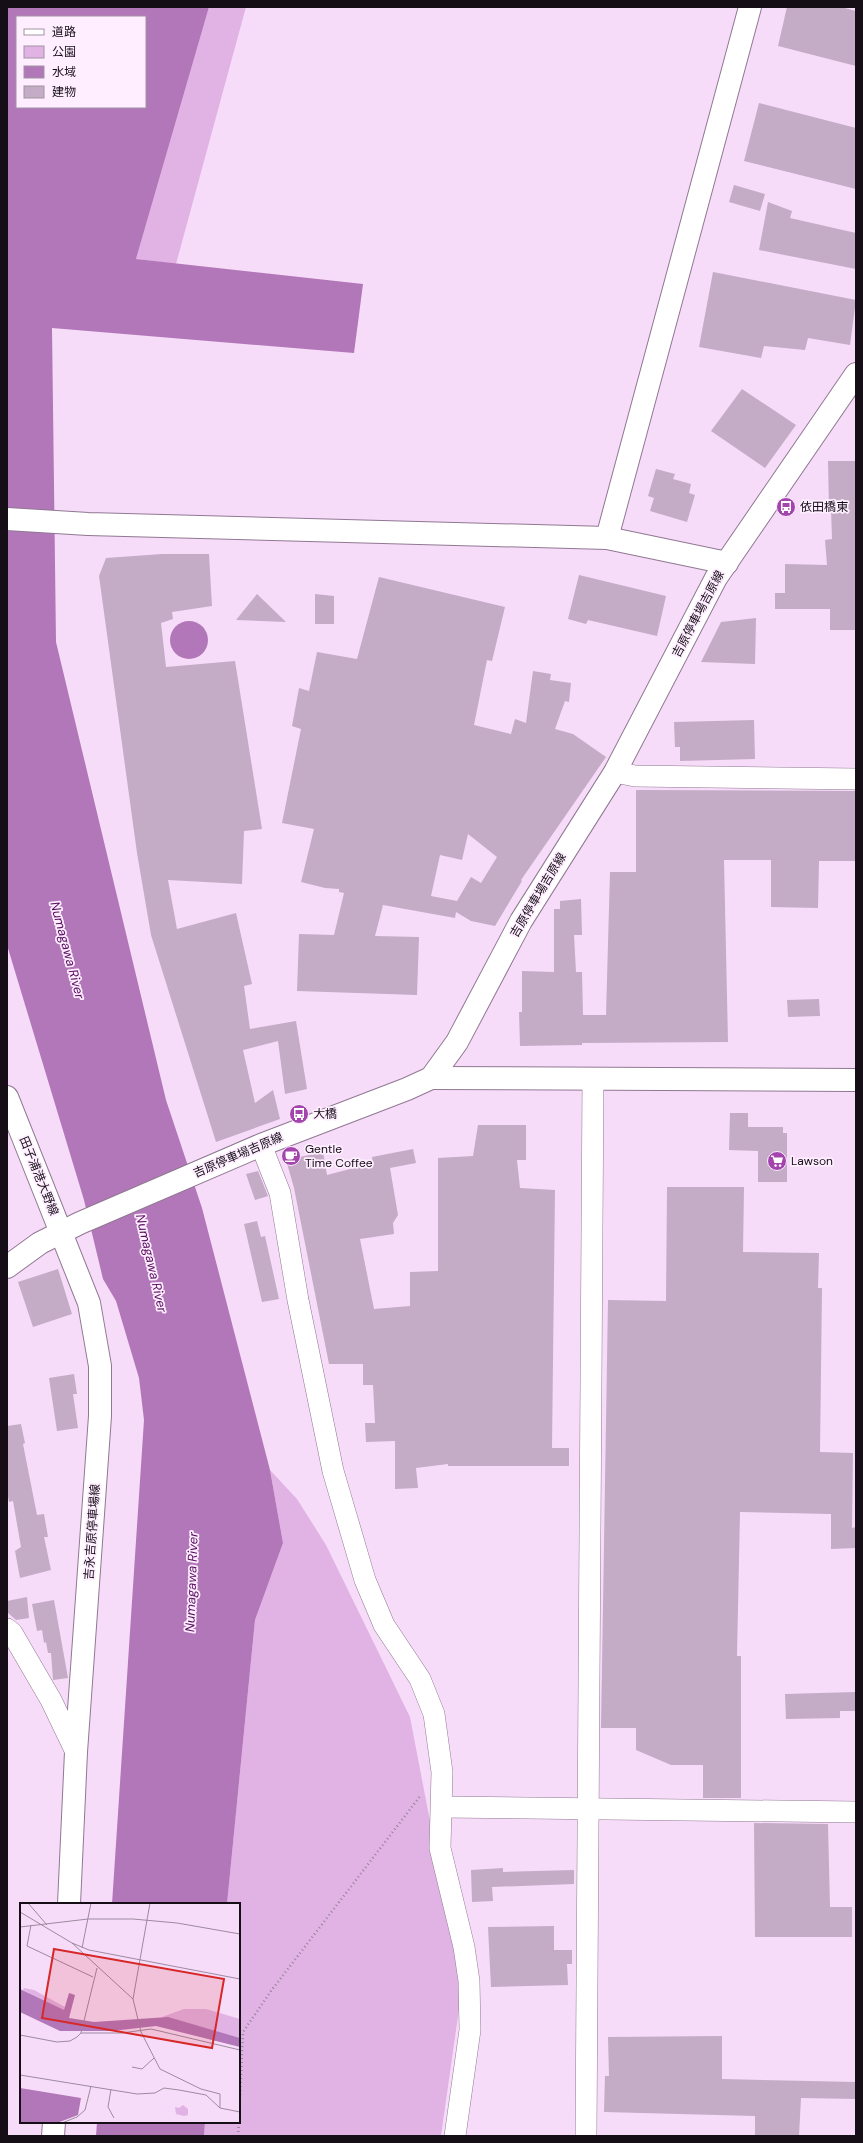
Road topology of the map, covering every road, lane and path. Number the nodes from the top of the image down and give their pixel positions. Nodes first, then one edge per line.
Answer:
1 (750, 7) edge
2 (856, 374) edge
3 (7, 519) edge
4 (607, 538) junction
5 (726, 563) junction
6 (615, 772) junction
7 (856, 779) edge
8 (431, 1078) junction
9 (593, 1079) junction
10 (856, 1080) edge
11 (7, 1097) edge
12 (261, 1145) junction
13 (71, 1228) junction
14 (7, 1267) edge
15 (7, 1629) edge
16 (76, 1752) junction
17 (442, 1772) junction
18 (442, 1807) junction
19 (588, 1808) junction
20 (856, 1812) edge
21 (69, 1903) edge
22 (240, 2091) edge
23 (54, 2123) edge
24 (239, 2123) edge
25 (53, 2136) edge
26 (238, 2136) edge
27 (455, 2136) edge
28 (586, 2136) edge

1 - 4 main road
2 - 5 main road, 吉原停車場吉原線
3 - 4 main road
4 - 5 main road
5 - 6 main road, 吉原停車場吉原線
6 - 7 street
6 - 8 main road, 吉原停車場吉原線
8 - 9 main road
8 - 12 main road, 吉原停車場吉原線
9 - 10 main road
9 - 19 street
11 - 13 main road, 田子浦港大野線
12 - 13 main road, 吉原停車場吉原線
12 - 17 street
13 - 14 main road
13 - 16 main road, 吉永吉原停車場線
15 - 16 street
16 - 21 main road, 吉永吉原停車場線
17 - 18 street
17 - 22 path
18 - 19 street
18 - 27 street
19 - 20 street
19 - 28 street
23 - 25 main road
24 - 26 path

